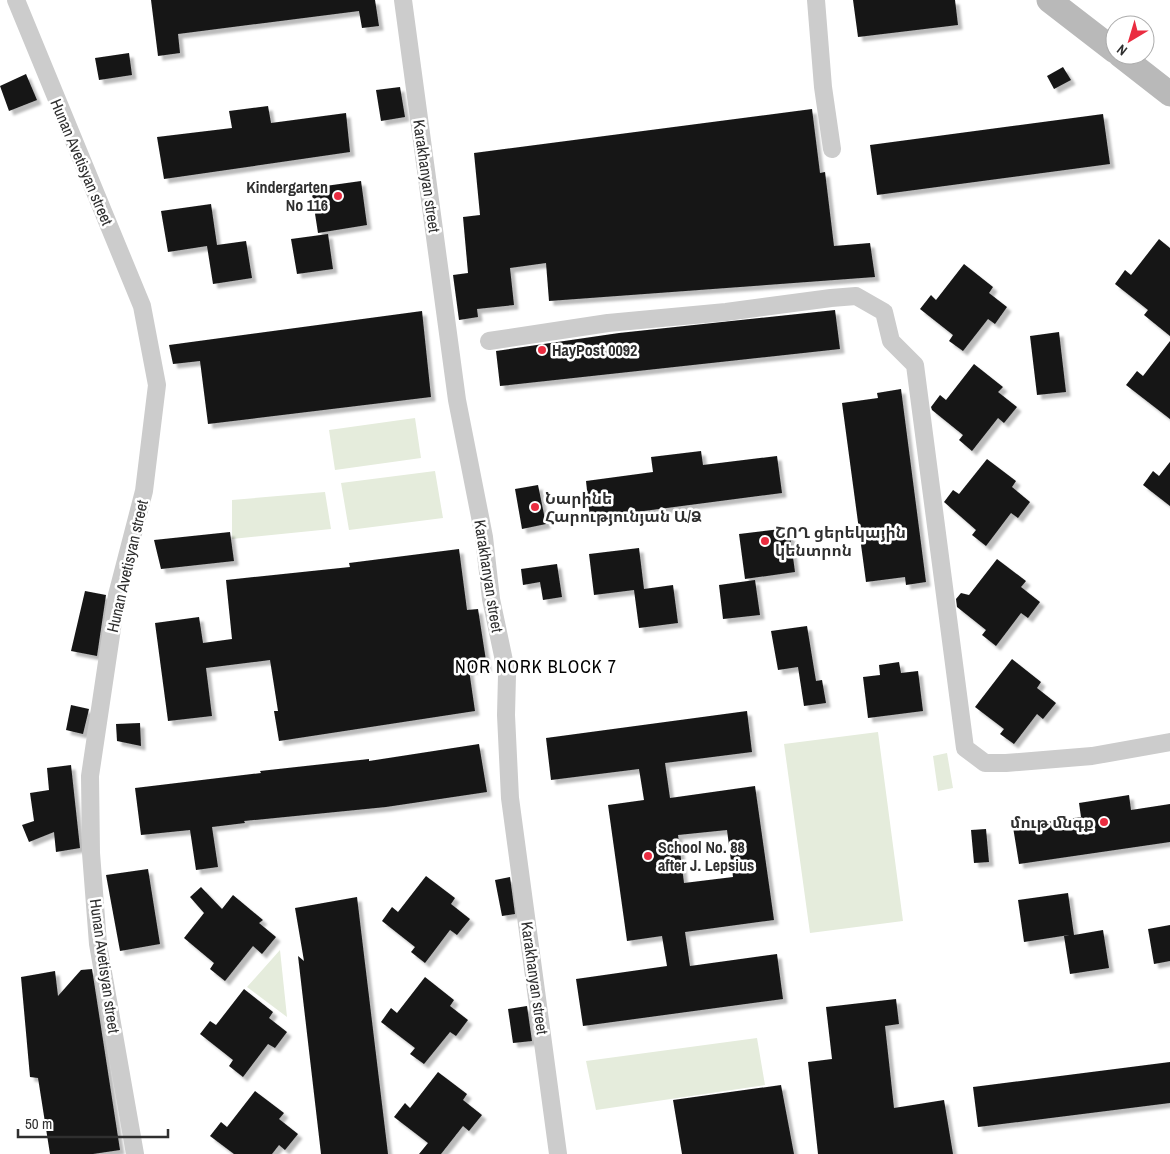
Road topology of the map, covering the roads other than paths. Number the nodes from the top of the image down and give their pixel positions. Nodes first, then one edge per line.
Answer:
1 (16, 0) edge
2 (403, 0) edge
3 (816, 0) edge
4 (1049, 0) edge
5 (1105, 43) edge
6 (1133, 65) edge
7 (1170, 94) edge
8 (832, 149) dead end
9 (490, 341) dead end
10 (1170, 742) edge
11 (135, 1154) edge
12 (558, 1154) edge

1 - 11 street, Hunan Avetisyan street
2 - 12 street, Karakhanyan street
3 - 8 street
4 - 5 main road
6 - 7 main road
9 - 10 street

